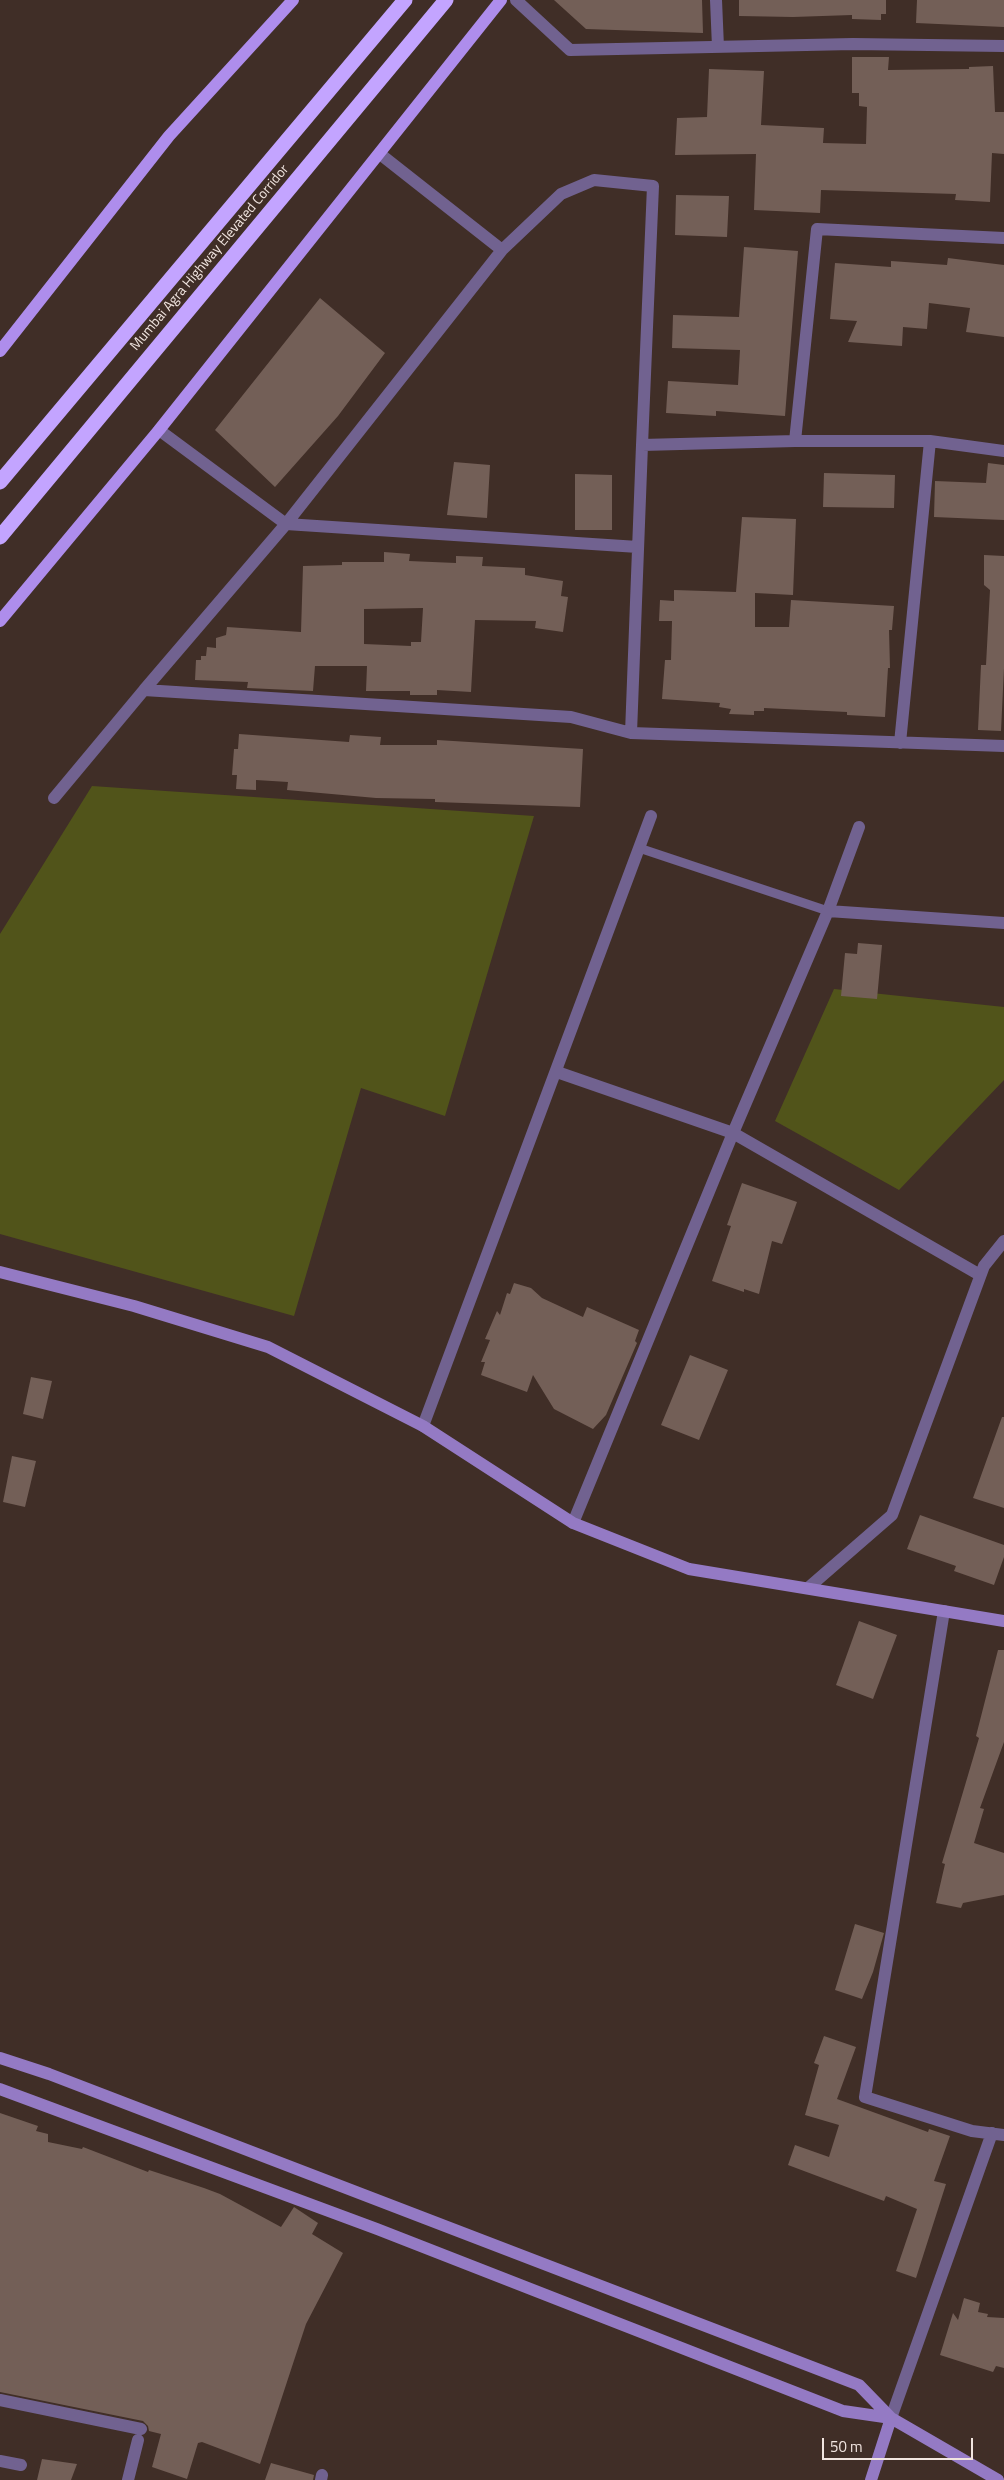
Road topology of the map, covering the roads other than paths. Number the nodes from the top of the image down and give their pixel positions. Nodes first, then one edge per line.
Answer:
1 (293, 0) edge
2 (406, 0) edge
3 (446, 0) edge
4 (501, 0) edge
5 (516, 0) edge
6 (716, 0) edge
7 (1004, 46) edge
8 (718, 47) junction
9 (380, 154) junction
10 (1004, 238) edge
11 (502, 250) junction
12 (0, 351) edge
13 (158, 430) junction
14 (796, 441) junction
15 (930, 441) junction
16 (642, 446) junction
17 (1004, 451) edge
18 (0, 482) edge
19 (286, 524) junction
20 (0, 537) edge
21 (638, 546) junction
22 (0, 621) edge
23 (144, 690) junction
24 (632, 733) junction
25 (900, 743) junction
26 (1004, 746) edge
27 (54, 798) dead end
28 (651, 816) dead end
29 (859, 827) dead end
30 (639, 848) junction
31 (828, 911) junction
32 (1004, 923) edge
33 (557, 1072) junction
34 (733, 1133) junction
35 (1004, 1241) edge
36 (0, 1272) edge
37 (980, 1275) junction
38 (423, 1426) junction
39 (573, 1523) junction
40 (808, 1588) junction
41 (944, 1611) junction
42 (1004, 1621) edge
43 (0, 2058) edge
44 (0, 2089) edge
45 (998, 2134) edge
46 (0, 2400) edge
47 (891, 2418) junction
48 (0, 2461) edge
49 (21, 2465) dead end
50 (128, 2480) edge
51 (871, 2480) edge
52 (998, 2480) edge

1 - 12 main road
2 - 18 highway, Mumbai Agra Highway Elevated Corridor
3 - 20 highway, Mumbai Agra Highway Elevated Corridor
4 - 9 main road
5 - 8 street
6 - 8 street
7 - 8 street
9 - 11 street
9 - 13 main road
10 - 14 street
11 - 16 street
11 - 19 street
13 - 19 street
13 - 22 main road
14 - 15 street
14 - 16 street
15 - 17 street
15 - 25 street
16 - 21 street
19 - 21 street
19 - 23 street
21 - 24 street
23 - 24 street
23 - 27 street
24 - 25 street
25 - 26 street
28 - 30 street
29 - 31 street
30 - 31 lane
30 - 33 street
31 - 32 street
31 - 34 street
33 - 34 street
33 - 38 street
34 - 37 street
34 - 39 street
35 - 37 street
36 - 38 main road
37 - 40 street
38 - 39 main road
39 - 40 main road
40 - 41 main road
41 - 42 main road
41 - 45 street
43 - 47 main road
44 - 47 main road
45 - 47 street
46 - 50 street
47 - 51 main road
47 - 52 main road
48 - 49 street

